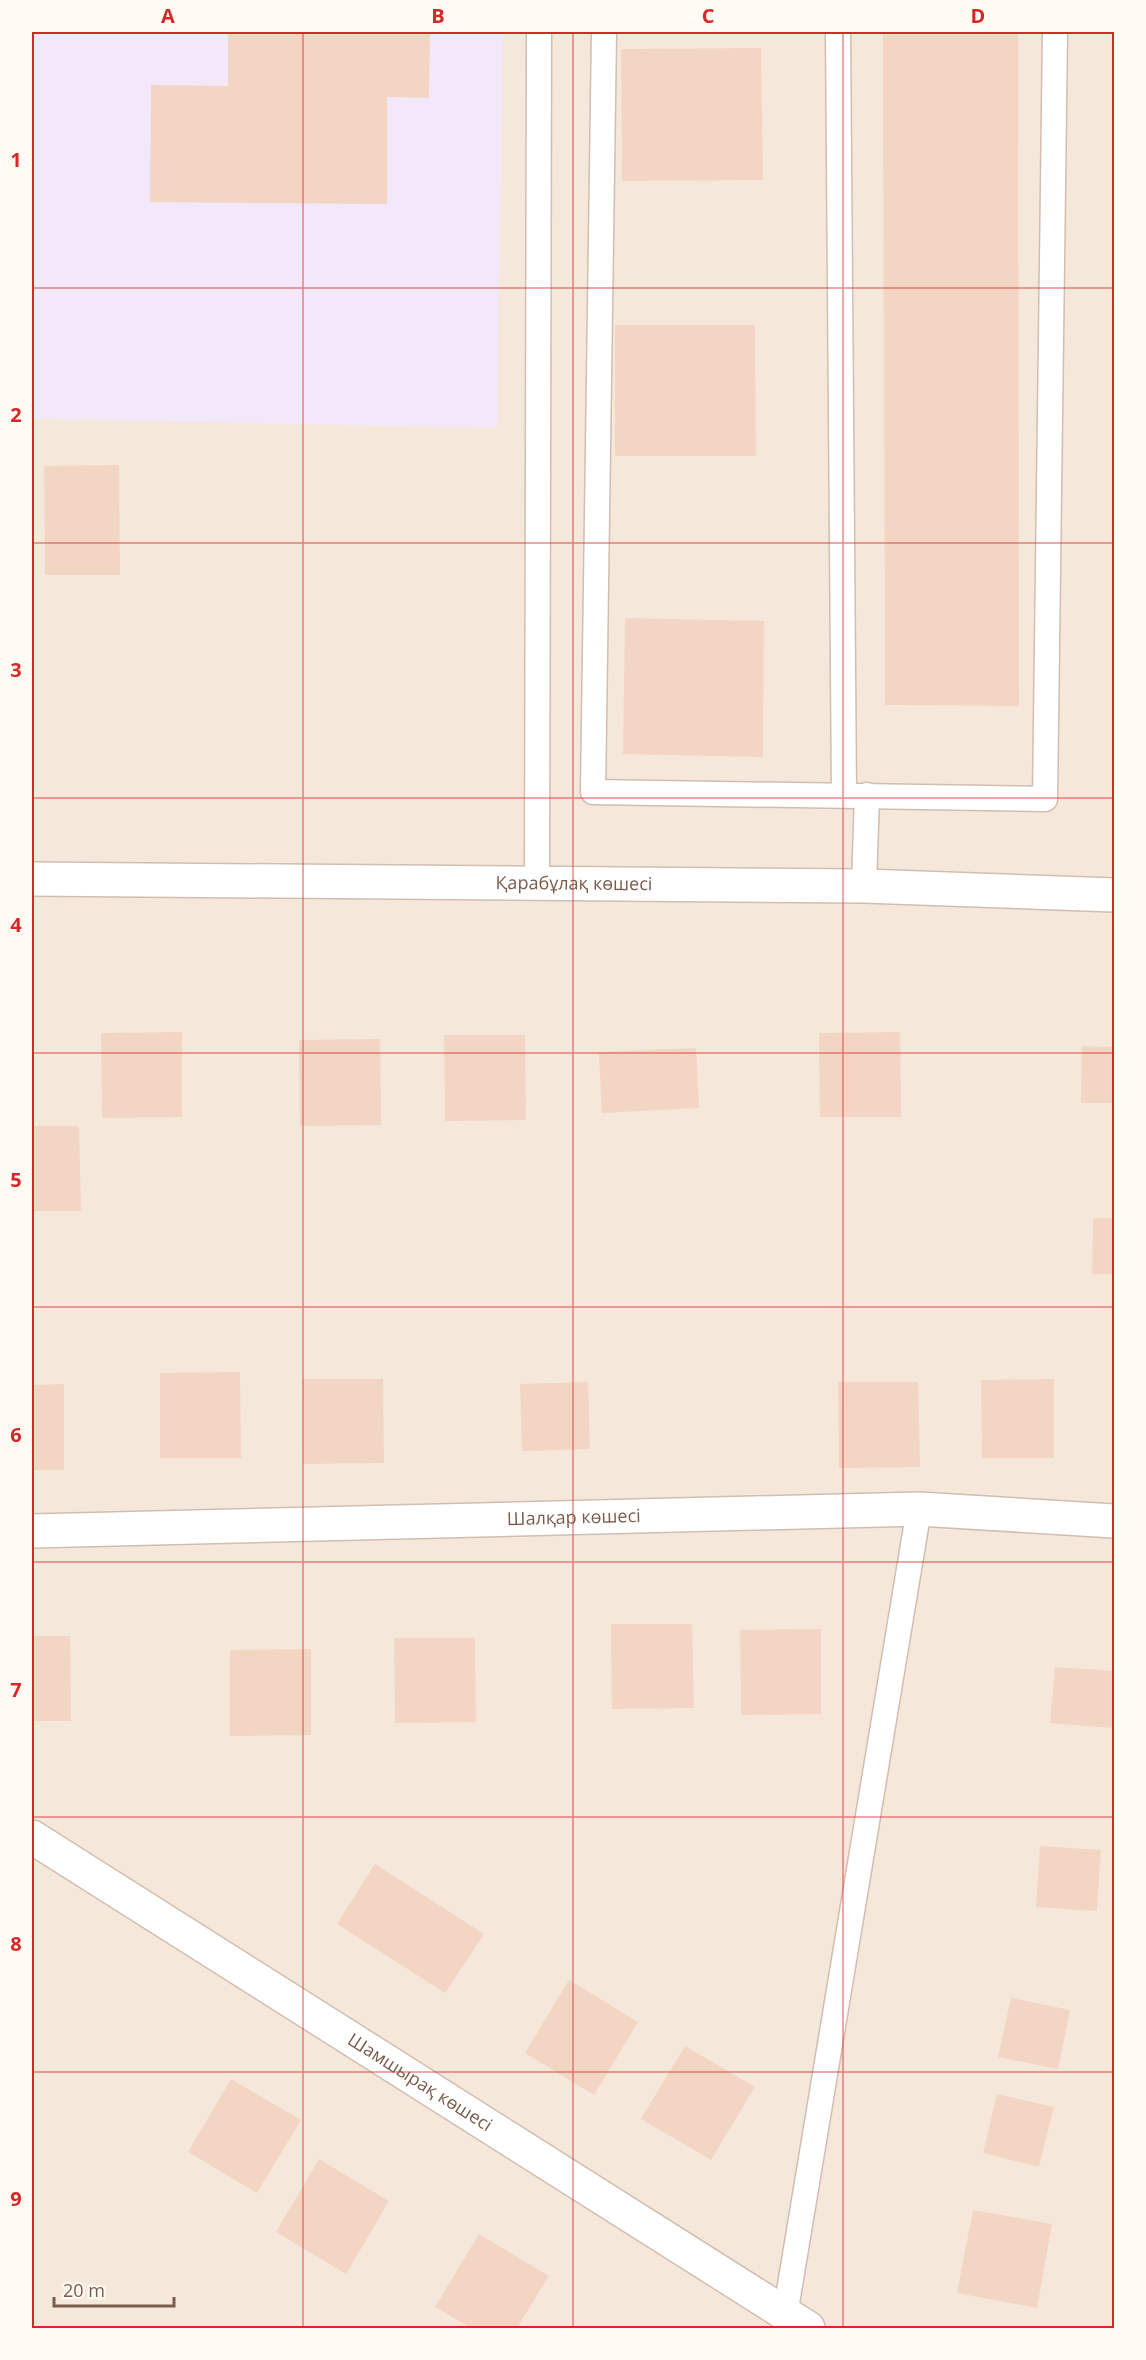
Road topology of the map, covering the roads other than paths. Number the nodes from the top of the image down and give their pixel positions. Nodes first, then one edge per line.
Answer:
1 (540, 32) edge
2 (604, 32) edge
3 (838, 32) edge
4 (1055, 32) edge
5 (856, 795) junction
6 (32, 879) edge
7 (537, 882) junction
8 (864, 885) junction
9 (1114, 896) edge
10 (918, 1509) junction
11 (1114, 1521) edge
12 (32, 1531) edge
13 (32, 1837) edge
14 (797, 2322) edge

1 - 7 lane
2 - 5 lane
3 - 5 lane
4 - 5 lane
5 - 8 lane
6 - 7 street, Қарабұлақ көшесі
7 - 8 street, Қарабұлақ көшесі
8 - 9 street, Қарабұлақ көшесі
10 - 11 street, Шалқар көшесі
10 - 12 street, Шалқар көшесі
10 - 14 lane
13 - 14 street, Шамшырақ көшесі

